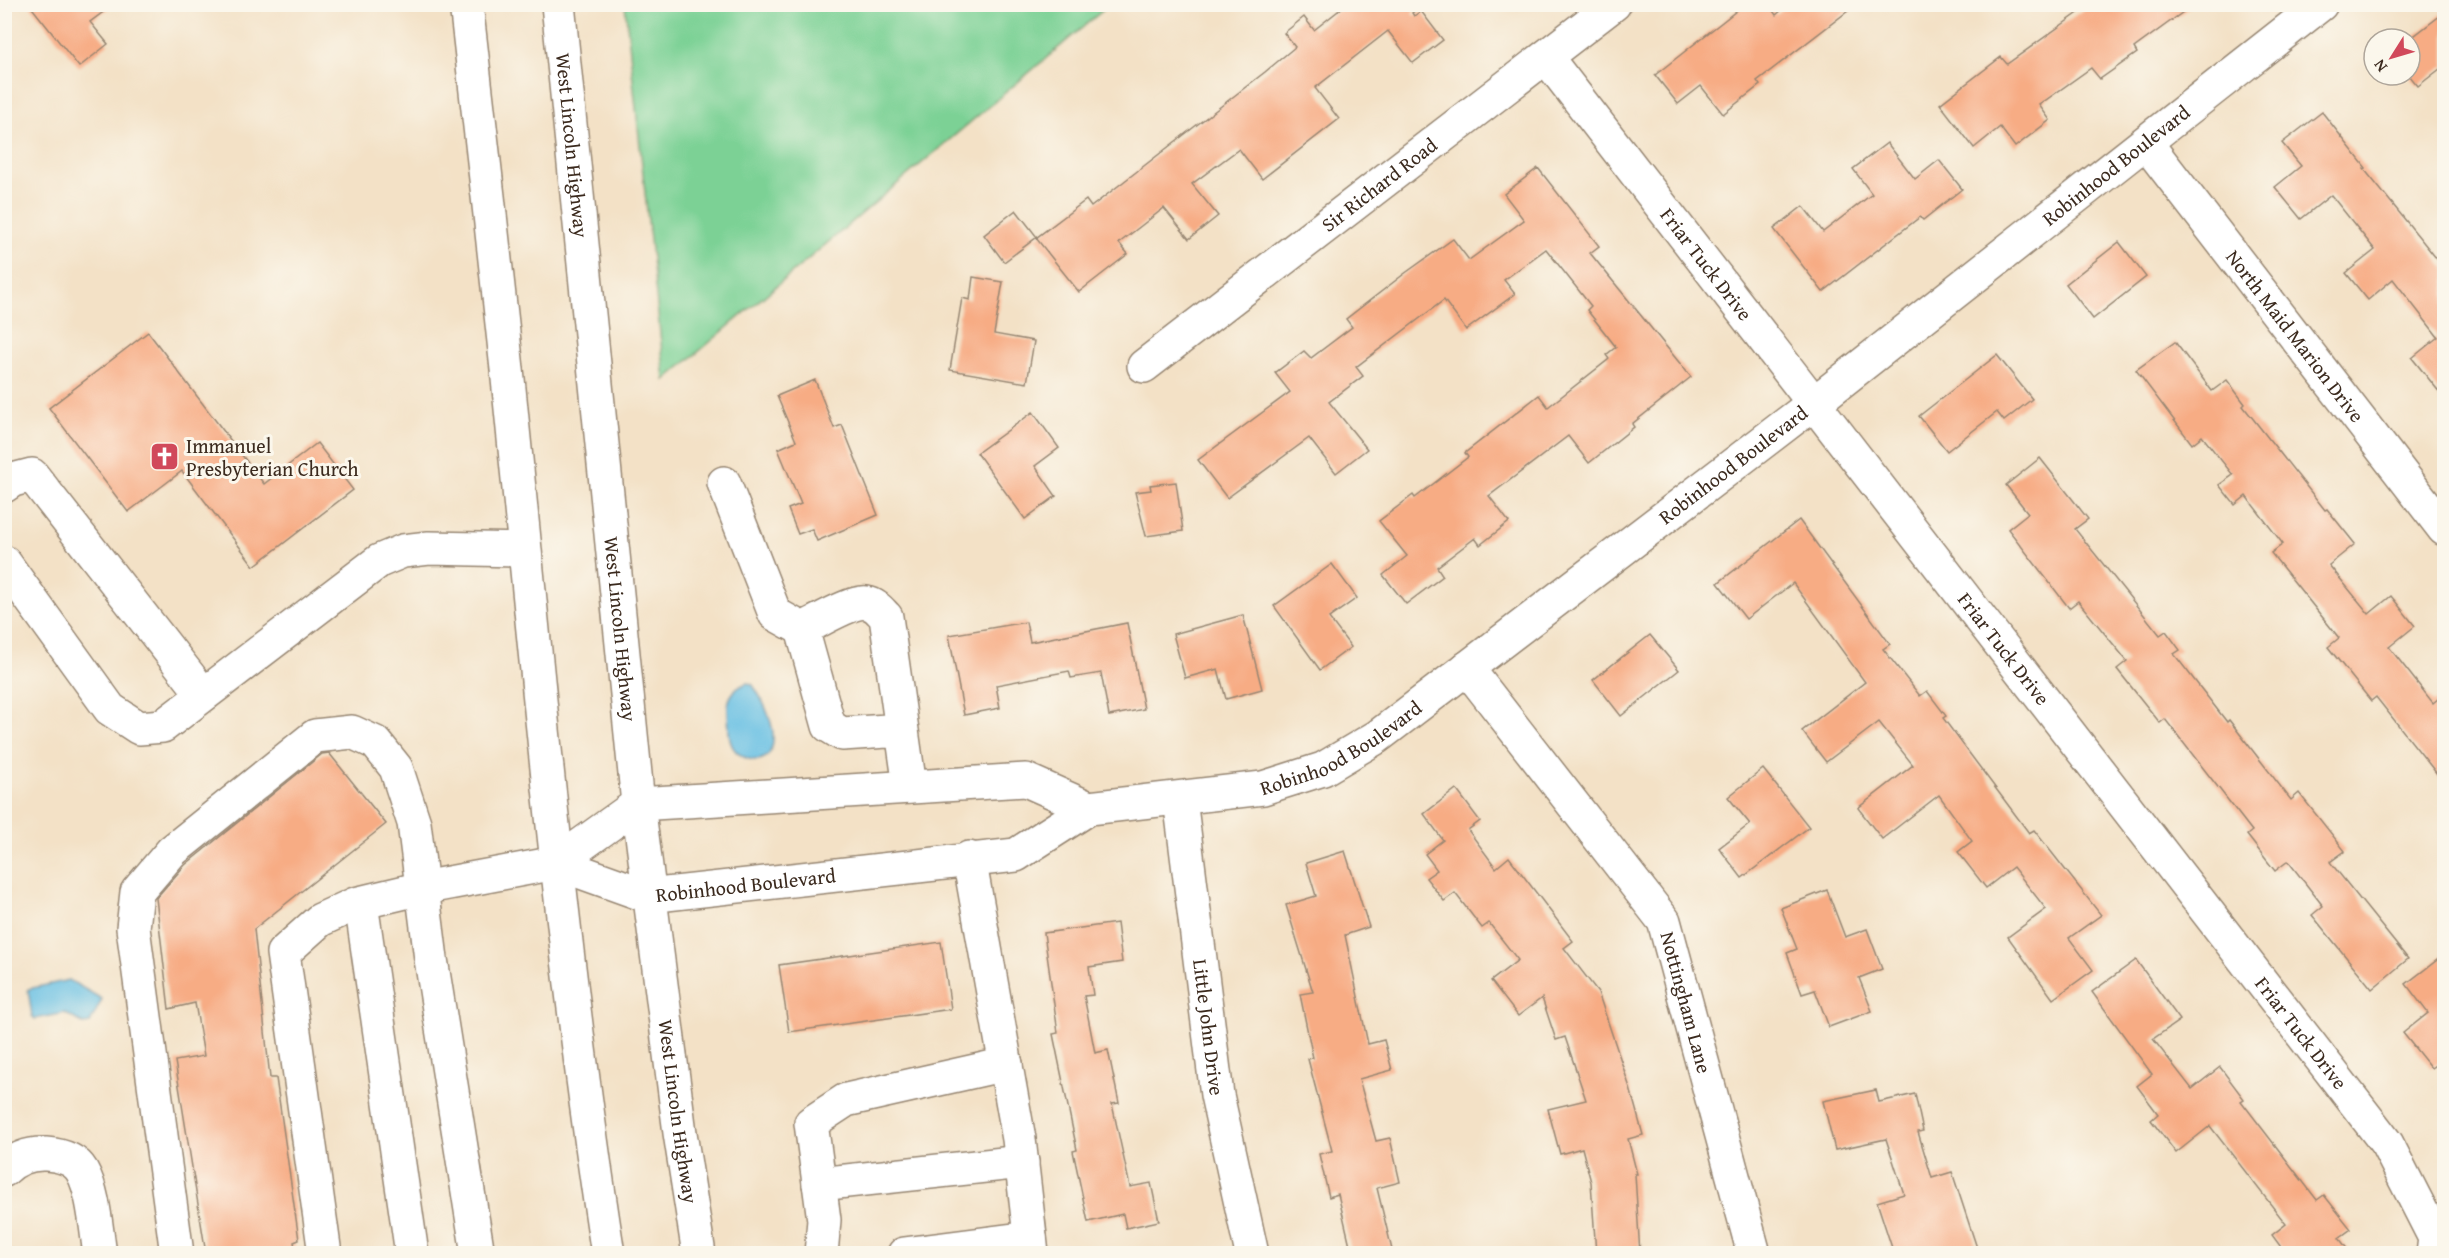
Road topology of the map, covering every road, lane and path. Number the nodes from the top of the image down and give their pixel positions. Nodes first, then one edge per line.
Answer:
1 (466, 4) edge
2 (558, 4) edge
3 (1614, 4) edge
4 (2321, 4) edge
5 (1546, 57) junction
6 (2146, 143) junction
7 (1144, 366) dead end
8 (1814, 403) junction
9 (724, 483) dead end
10 (4, 486) edge
11 (2445, 529) edge
12 (523, 550) junction
13 (4, 562) edge
14 (802, 629) junction
15 (1467, 668) junction
16 (203, 694) junction
17 (902, 730) junction
18 (910, 787) junction
19 (1180, 799) junction
20 (638, 804) junction
21 (1089, 808) junction
22 (969, 858) junction
23 (556, 863) junction
24 (422, 888) junction
25 (648, 896) junction
26 (361, 903) junction
27 (1005, 1064) junction
28 (1022, 1162) junction
29 (4, 1170) edge
30 (819, 1184) junction
31 (1031, 1246) edge
32 (100, 1254) edge
33 (177, 1254) edge
34 (325, 1254) edge
35 (412, 1254) edge
36 (478, 1254) edge
37 (608, 1254) edge
38 (699, 1254) edge
39 (821, 1254) edge
40 (904, 1254) edge
41 (1252, 1254) edge
42 (1754, 1254) edge
43 (2433, 1254) edge

1 - 12 street
2 - 20 street, West Lincoln Highway
3 - 5 street, Sir Richard Road
4 - 6 street, Robinhood Boulevard
5 - 7 street, Sir Richard Road
5 - 8 street, Friar Tuck Drive
6 - 8 street, Robinhood Boulevard
6 - 11 street, North Maid Marion Drive
8 - 15 street, Robinhood Boulevard
8 - 43 street, Friar Tuck Drive
9 - 14 street
10 - 16 street
12 - 16 street
12 - 23 street
13 - 16 street
14 - 17 street
14 - 17 street
15 - 19 street, Robinhood Boulevard
15 - 42 street, Nottingham Lane
17 - 18 street
18 - 20 street, Robinhood Boulevard
18 - 21 street, Robinhood Boulevard
19 - 21 street, Robinhood Boulevard
19 - 41 street, Little John Drive
20 - 23 street
20 - 25 street, West Lincoln Highway
21 - 22 street, Robinhood Boulevard
22 - 25 street, Robinhood Boulevard
22 - 27 street
23 - 24 street
23 - 25 street, Robinhood Boulevard
23 - 37 street
24 - 26 street
24 - 33 street
24 - 36 street
25 - 38 street, West Lincoln Highway
26 - 34 street
26 - 35 street
27 - 28 street
27 - 30 street
28 - 30 street
28 - 31 street
29 - 32 street
30 - 39 street
31 - 40 street

